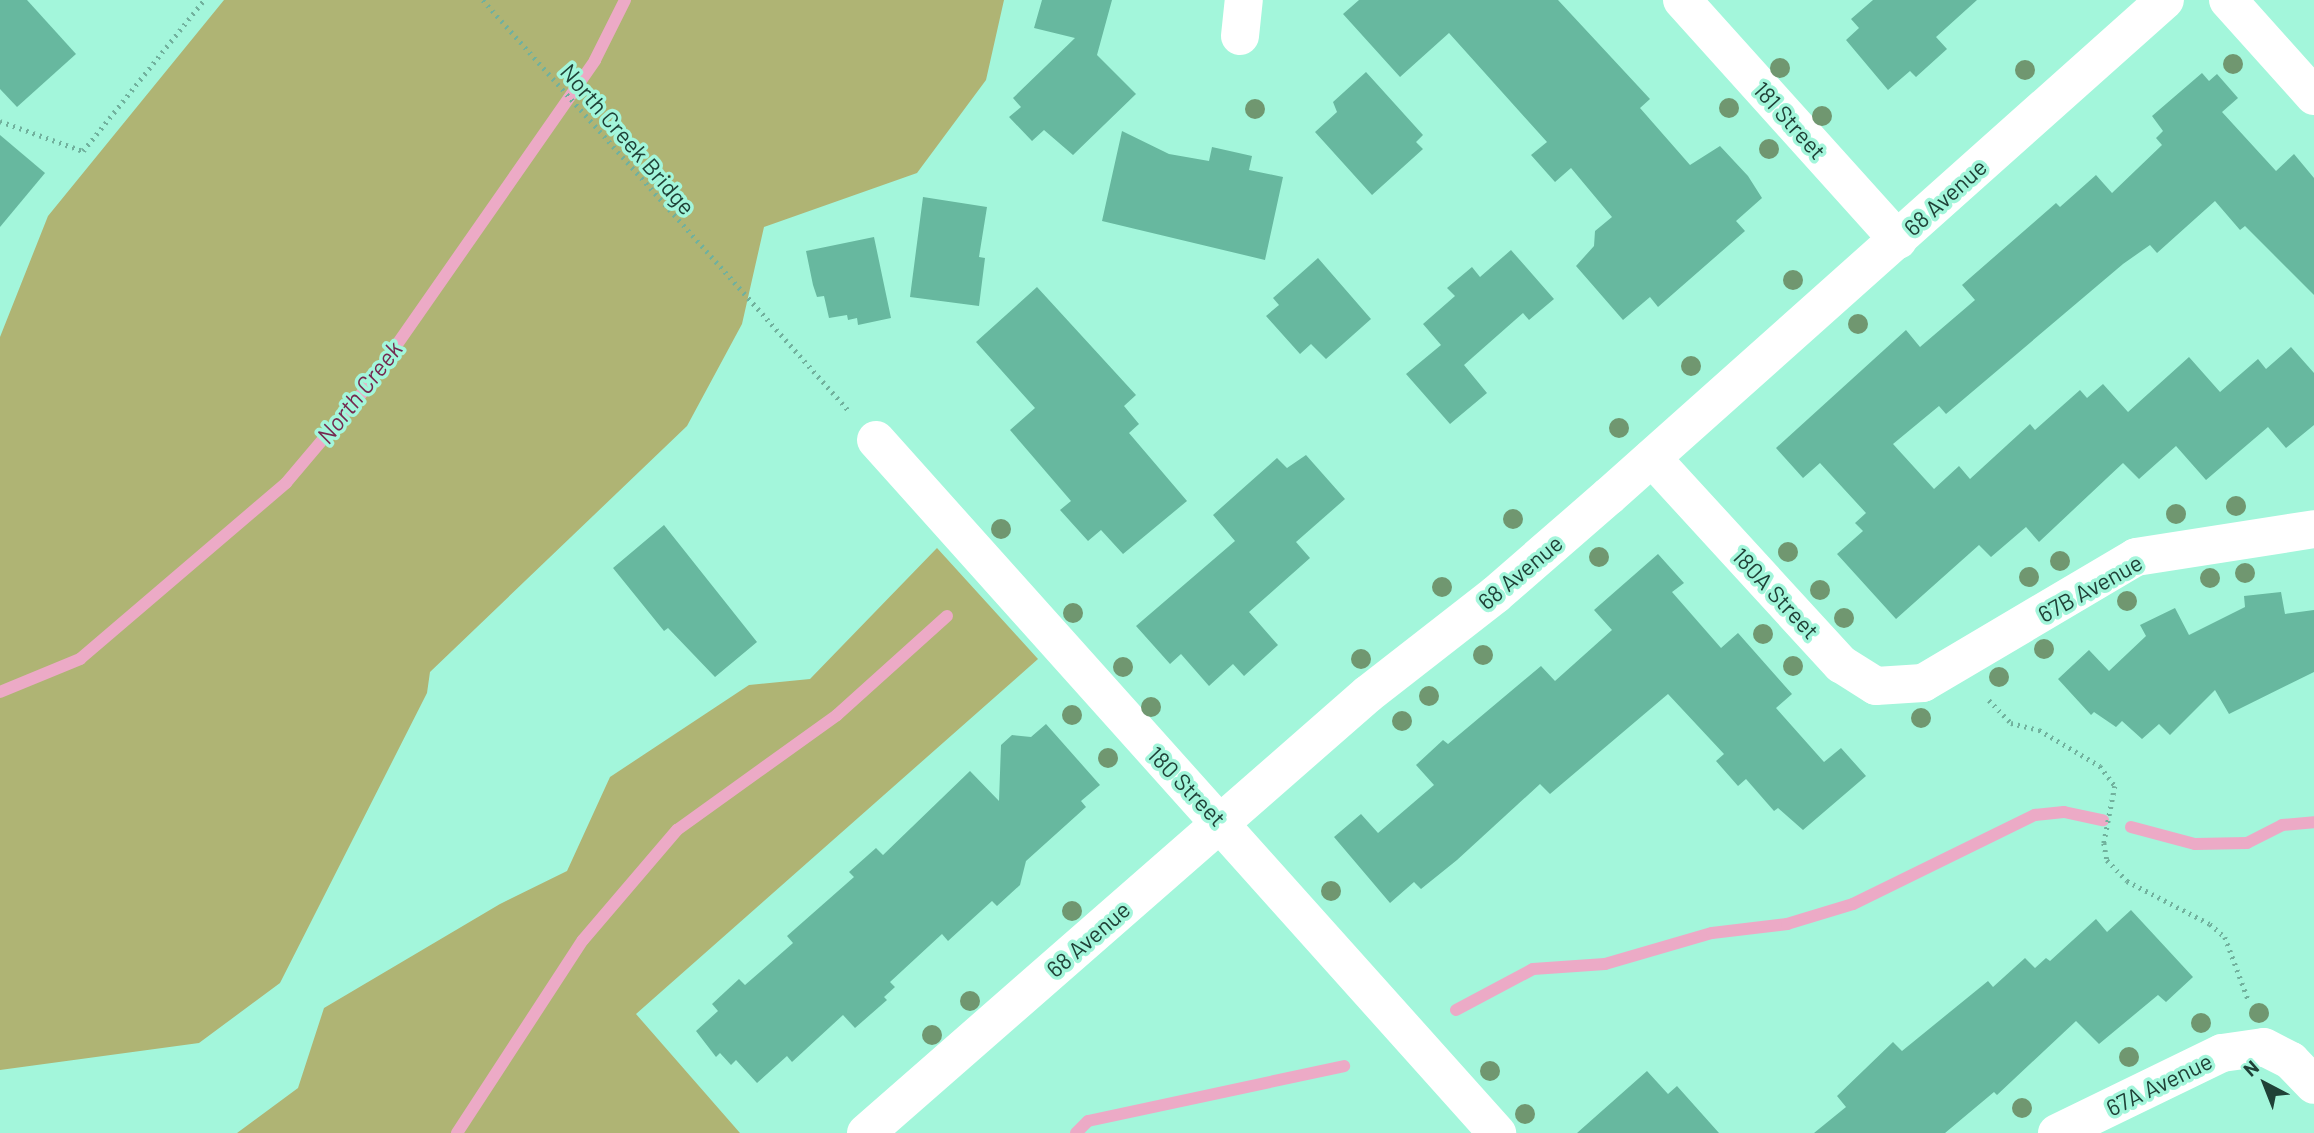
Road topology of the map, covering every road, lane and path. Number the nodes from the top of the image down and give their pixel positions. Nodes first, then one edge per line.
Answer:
1 (204, 0) edge
2 (483, 0) edge
3 (1682, 0) edge
4 (2165, 0) edge
5 (2228, 0) edge
6 (2314, 96) edge
7 (0, 121) edge
8 (1898, 240) junction
9 (850, 411) dead end
10 (876, 440) dead end
11 (1652, 458) junction
12 (2314, 528) edge
13 (1923, 683) joint
14 (1989, 700) dead end
15 (1222, 822) junction
16 (2248, 999) dead end
17 (2314, 1085) edge
18 (866, 1133) edge
19 (1497, 1133) edge
20 (2057, 1133) edge

1 - 7 path
2 - 9 path, North Creek Bridge
3 - 8 street, 181 Street
4 - 8 street, 68 Avenue
5 - 6 street
8 - 11 street, 68 Avenue
10 - 15 street, 180 Street
11 - 13 street, 180A Street
11 - 15 street, 68 Avenue
12 - 13 street, 67B Avenue
14 - 16 path
15 - 18 street, 68 Avenue
15 - 19 street, 180 Street
17 - 20 street, 67A Avenue

